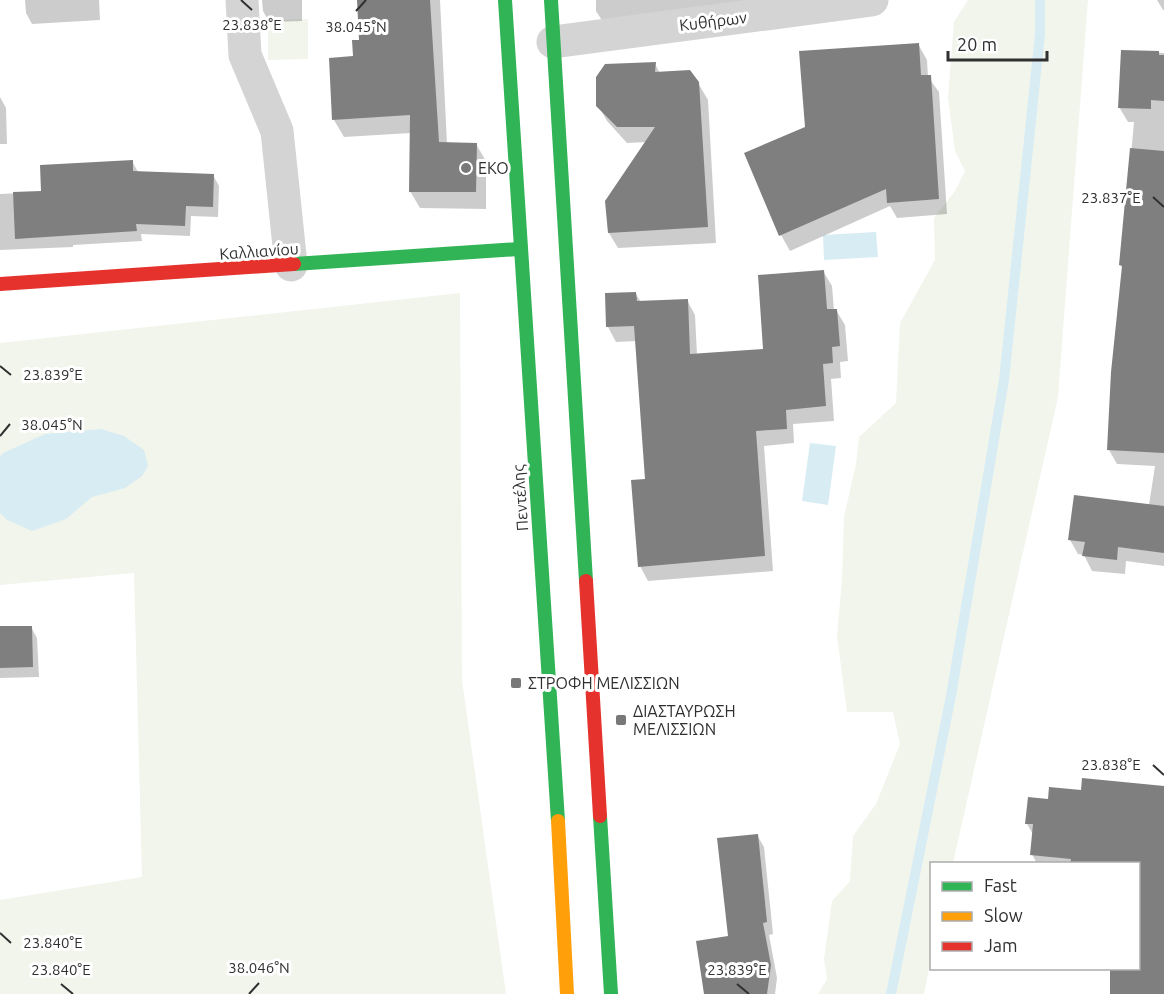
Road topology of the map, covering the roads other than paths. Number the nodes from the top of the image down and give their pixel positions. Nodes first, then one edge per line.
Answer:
1 (242, 0) edge
2 (505, 0) edge
3 (550, 0) edge
4 (872, 0) edge
5 (553, 42) junction
6 (519, 249) junction
7 (291, 265) junction
8 (0, 284) edge
9 (606, 916) junction
10 (622, 960) dead end
11 (567, 994) edge
12 (611, 994) edge

1 - 7 street
2 - 6 main road, Πεντέλης
3 - 5 main road
4 - 5 street, Κυθήρων
5 - 9 main road
6 - 7 main road, Καλλιανίου
6 - 11 main road, Πεντέλης
7 - 8 main road, Καλλιανίου
9 - 10 main road
9 - 12 main road

